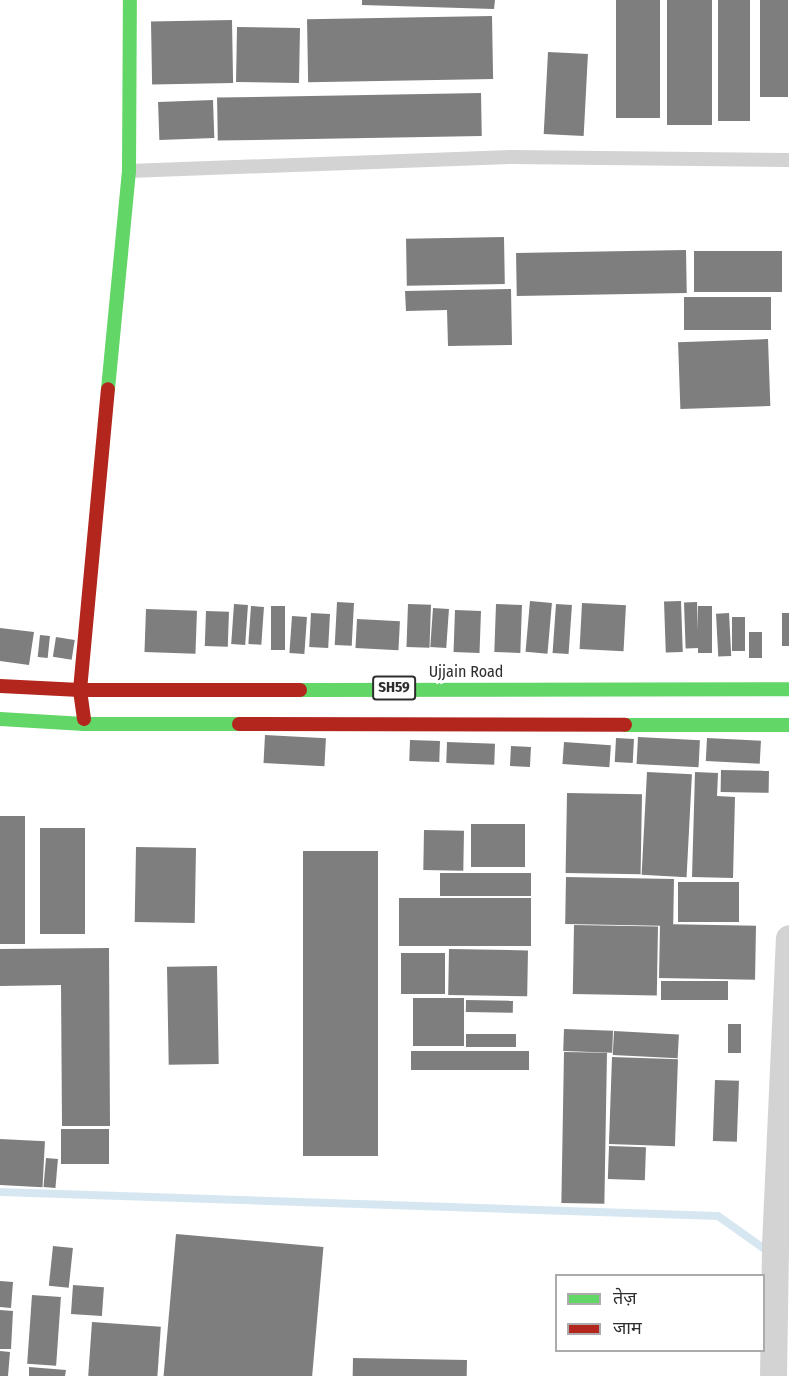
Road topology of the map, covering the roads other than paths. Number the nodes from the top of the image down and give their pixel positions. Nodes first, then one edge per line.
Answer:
1 (130, 0) edge
2 (789, 160) edge
3 (129, 171) junction
4 (0, 686) edge
5 (789, 689) edge
6 (80, 690) junction
7 (0, 719) edge
8 (84, 724) junction
9 (789, 725) edge
10 (789, 939) edge
11 (773, 1376) edge

1 - 3 main road
2 - 3 lane
3 - 6 main road
4 - 6 main road, Ujjain Road / SH59
5 - 6 main road, Ujjain Road / SH59
6 - 8 main road
7 - 8 main road, SH59
8 - 9 main road, SH59
10 - 11 street

